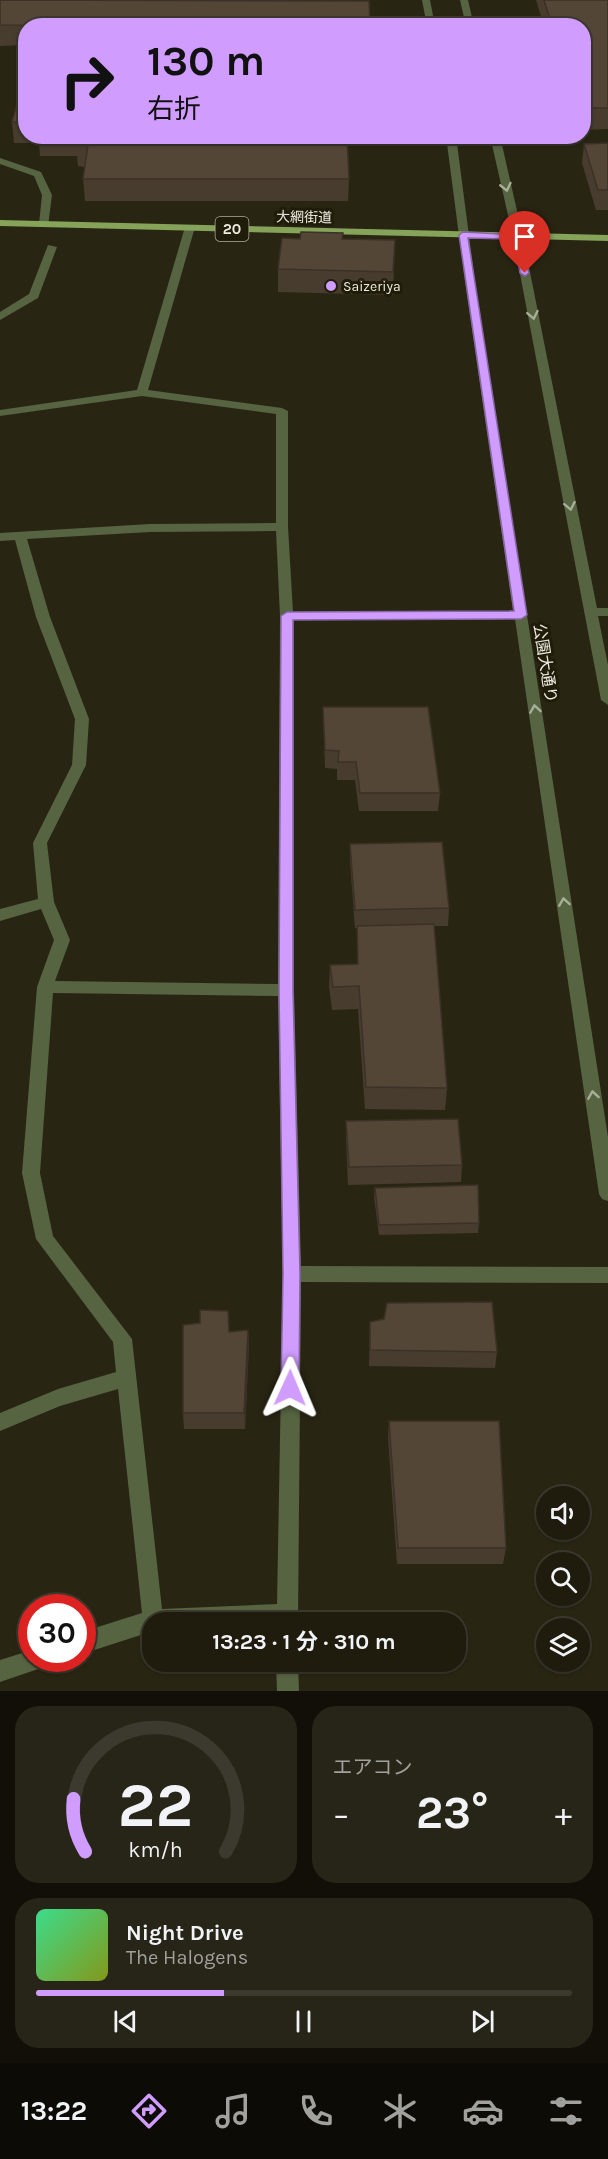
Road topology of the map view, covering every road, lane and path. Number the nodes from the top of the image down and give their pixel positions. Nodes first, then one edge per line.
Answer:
1 (426, 0) edge
2 (464, 0) edge
3 (429, 18) edge
4 (468, 18) edge
5 (451, 144) edge
6 (497, 144) edge
7 (0, 161) edge
8 (0, 223) edge
9 (44, 224) junction
10 (190, 228) junction
11 (463, 235) junction
12 (518, 237) junction
13 (608, 238) edge
14 (52, 247) dead end
15 (0, 317) edge
16 (142, 393) junction
17 (0, 413) edge
18 (282, 527) junction
19 (20, 535) junction
20 (0, 537) edge
21 (590, 612) junction
22 (608, 612) edge
23 (521, 615) junction
24 (287, 616) junction
25 (608, 700) edge
26 (46, 902) junction
27 (0, 915) edge
28 (45, 987) junction
29 (286, 990) junction
30 (608, 1194) edge
31 (292, 1274) junction
32 (608, 1275) edge
33 (127, 1377) junction
34 (0, 1422) edge
35 (152, 1612) edge
36 (287, 1612) edge
37 (142, 1624) edge
38 (96, 1639) edge
39 (18, 1665) edge
40 (0, 1671) edge
41 (287, 1672) edge
42 (288, 1691) edge

1 - 3 street
2 - 4 street
5 - 11 street, 公園大通り
6 -> 12 street
7 - 9 street
8 - 9 main road, 大網街道 / 20
9 - 10 main road, 大網街道 / 20
10 - 11 main road, 大網街道 / 20
10 - 16 street
11 - 12 main road, 大網街道 / 20
11 - 23 street, 公園大通り
12 - 13 main road, 大網街道 / 20
12 -> 21 street
14 - 15 street
16 - 17 street
16 - 18 street
18 - 19 street
18 - 24 street
19 - 20 street
19 - 26 street
21 - 22 street
21 - 25 street
23 - 24 street
30 -> 23 street, 公園大通り
24 - 29 street
26 - 27 street
26 - 28 street
28 - 29 street
28 - 33 street
29 - 31 street
31 - 32 street
31 - 36 street
33 - 34 street
33 - 35 street
37 - 38 street
39 - 40 street
41 - 42 street

